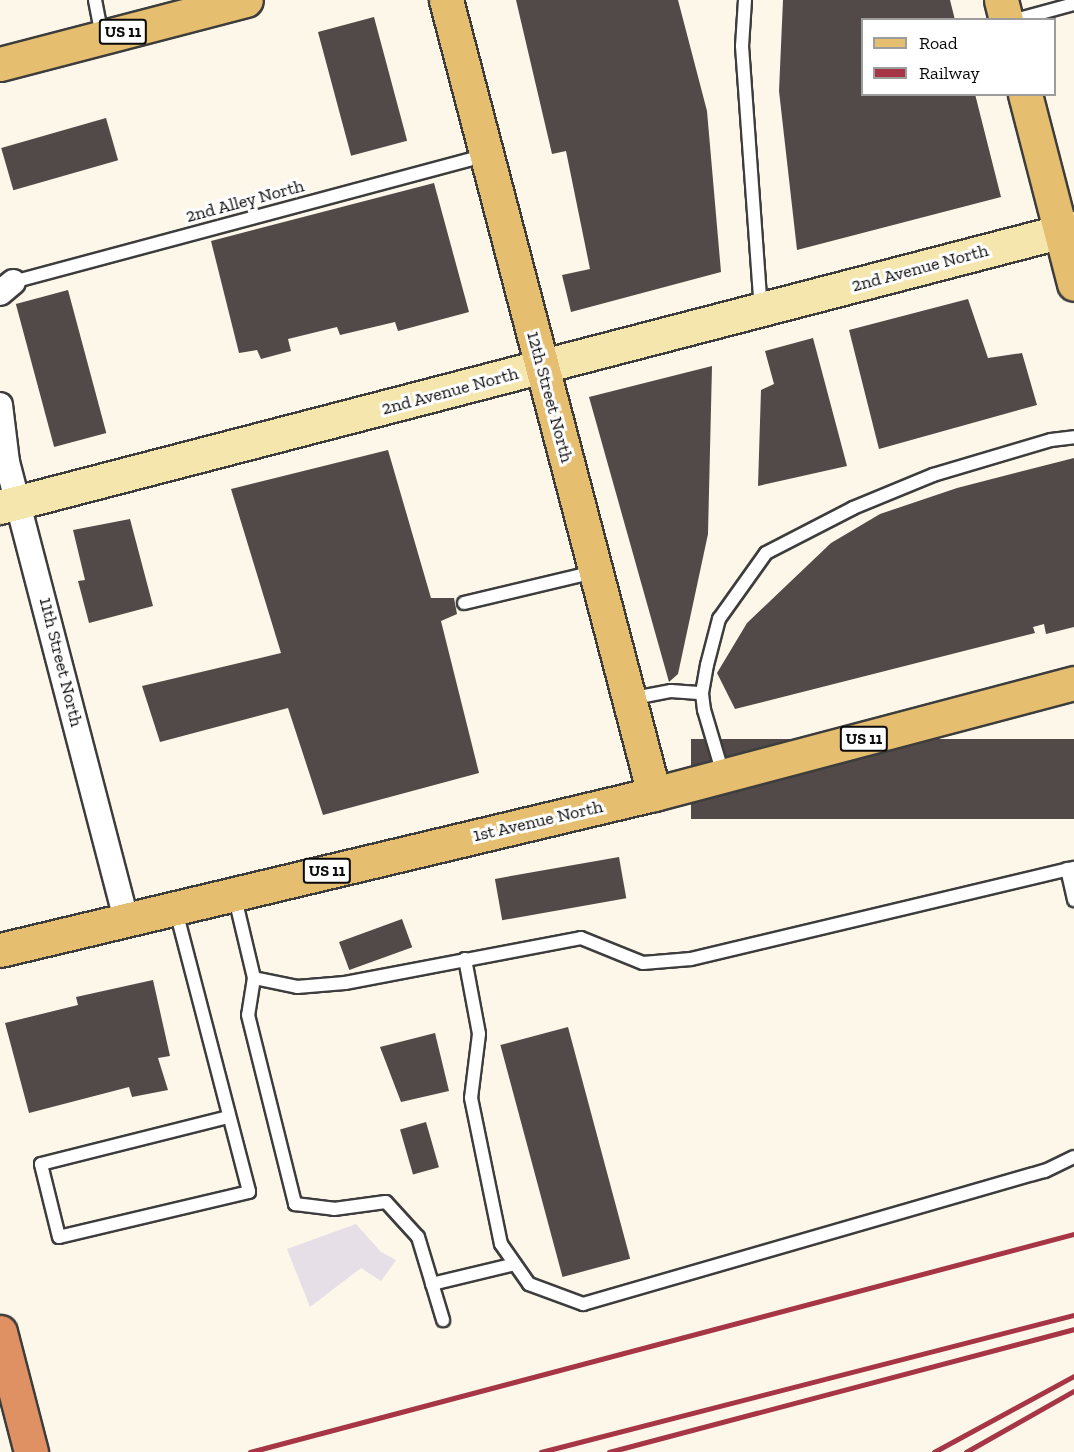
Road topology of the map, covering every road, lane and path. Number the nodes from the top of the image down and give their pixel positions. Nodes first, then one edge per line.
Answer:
1 (95, 0) edge
2 (246, 0) edge
3 (446, 0) edge
4 (745, 0) edge
5 (1001, 0) edge
6 (1074, 4) edge
7 (1006, 18) edge
8 (1022, 18) edge
9 (102, 37) junction
10 (0, 64) edge
11 (1026, 96) edge
12 (486, 155) junction
13 (1067, 230) edge
14 (1074, 284) edge
15 (6, 288) edge
16 (761, 310) junction
17 (542, 367) junction
18 (0, 405) edge
19 (1074, 437) edge
20 (10, 505) edge
21 (596, 572) junction
22 (464, 603) dead end
23 (1074, 683) edge
24 (702, 693) junction
25 (629, 699) junction
26 (723, 776) junction
27 (654, 794) junction
28 (1070, 869) edge
29 (234, 893) junction
30 (1074, 900) edge
31 (175, 906) junction
32 (126, 918) junction
33 (0, 950) edge
34 (465, 959) junction
35 (254, 978) junction
36 (228, 1117) junction
37 (1074, 1157) edge
38 (514, 1264) junction
39 (432, 1284) junction
40 (443, 1320) dead end
41 (0, 1332) edge
42 (31, 1452) edge

1 - 9 lane
2 - 9 main road, US 11
3 - 12 main road, 12th Street North
4 - 16 lane
5 - 7 main road
6 - 8 lane
9 - 10 main road, US 11
11 - 13 main road
12 - 15 lane, 2nd Alley North
12 - 17 main road, 12th Street North
13 - 14 main road
13 - 16 main road, 2nd Avenue North
16 - 17 main road, 2nd Avenue North
17 - 20 main road, 2nd Avenue North
17 - 21 main road, 12th Street North
18 - 20 street, 11th Street North
19 - 24 lane
20 - 32 street, 11th Street North
21 - 22 lane
21 - 25 main road, 12th Street North
23 - 26 main road, 1st Avenue North / US 11
24 - 25 lane
24 - 26 lane
25 - 27 main road, 12th Street North
26 - 27 main road, 1st Avenue North / US 11
27 - 29 main road, 1st Avenue North / US 11
28 - 30 lane
28 - 34 lane
29 - 31 main road, 1st Avenue North / US 11
29 - 35 lane
31 - 32 main road, 1st Avenue North / US 11
31 - 36 lane
32 - 33 main road, 1st Avenue North / US 11
34 - 35 lane
34 - 38 lane
35 - 39 lane
36 - 36 lane
37 - 38 lane
38 - 39 lane
39 - 40 lane
41 - 42 highway

